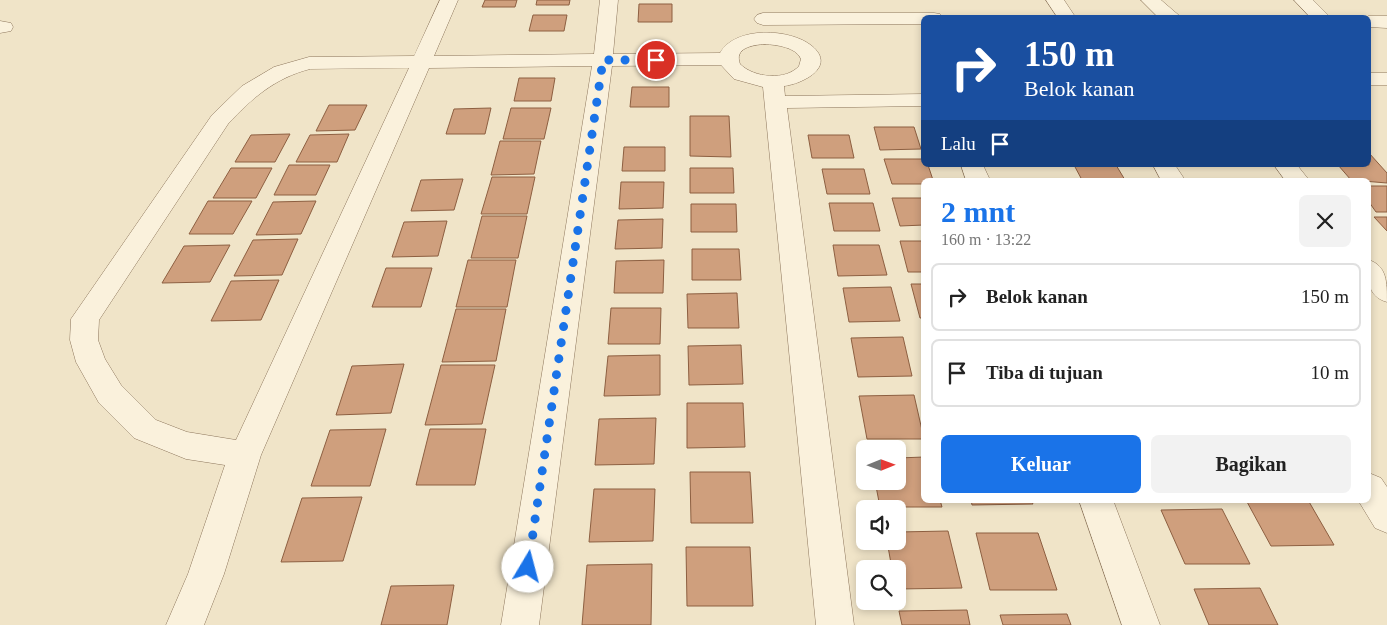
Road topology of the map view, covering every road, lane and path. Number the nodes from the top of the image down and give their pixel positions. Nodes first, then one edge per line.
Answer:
1 (449, 0) edge
2 (609, 0) edge
3 (760, 0) edge
4 (911, 0) edge
5 (1055, 0) edge
6 (1150, 0) edge
7 (1303, 0) edge
8 (924, 15) edge
9 (1065, 15) edge
10 (1167, 15) edge
11 (1319, 15) edge
12 (921, 17) edge
13 (1371, 22) edge
14 (1387, 22) edge
15 (764, 28) junction
16 (728, 59) junction
17 (603, 60) junction
18 (422, 61) junction
19 (1371, 79) edge
20 (1387, 79) edge
21 (775, 92) junction
22 (921, 100) edge
23 (1165, 167) edge
24 (1287, 167) edge
25 (1172, 178) edge
26 (1295, 178) edge
27 (1371, 272) edge
28 (1387, 292) edge
29 (245, 455) junction
30 (1371, 491) edge
31 (1097, 503) edge
32 (1387, 517) edge
33 (185, 625) edge
34 (520, 625) edge
35 (835, 625) edge
36 (1141, 625) edge

1 - 18 street
2 - 17 street
3 - 15 street
4 - 8 street
5 - 9 street
6 - 10 street
7 - 11 street
12 - 15 street
13 - 14 street
15 - 16 street
15 - 21 street
16 - 17 street
16 - 21 street
17 - 18 street
17 - 34 street
18 - 29 street
18 - 29 street
19 - 20 street
21 - 22 street
21 - 35 street
23 - 25 street
24 - 26 street
27 - 28 street
29 - 33 street
30 - 32 street
31 - 36 street

